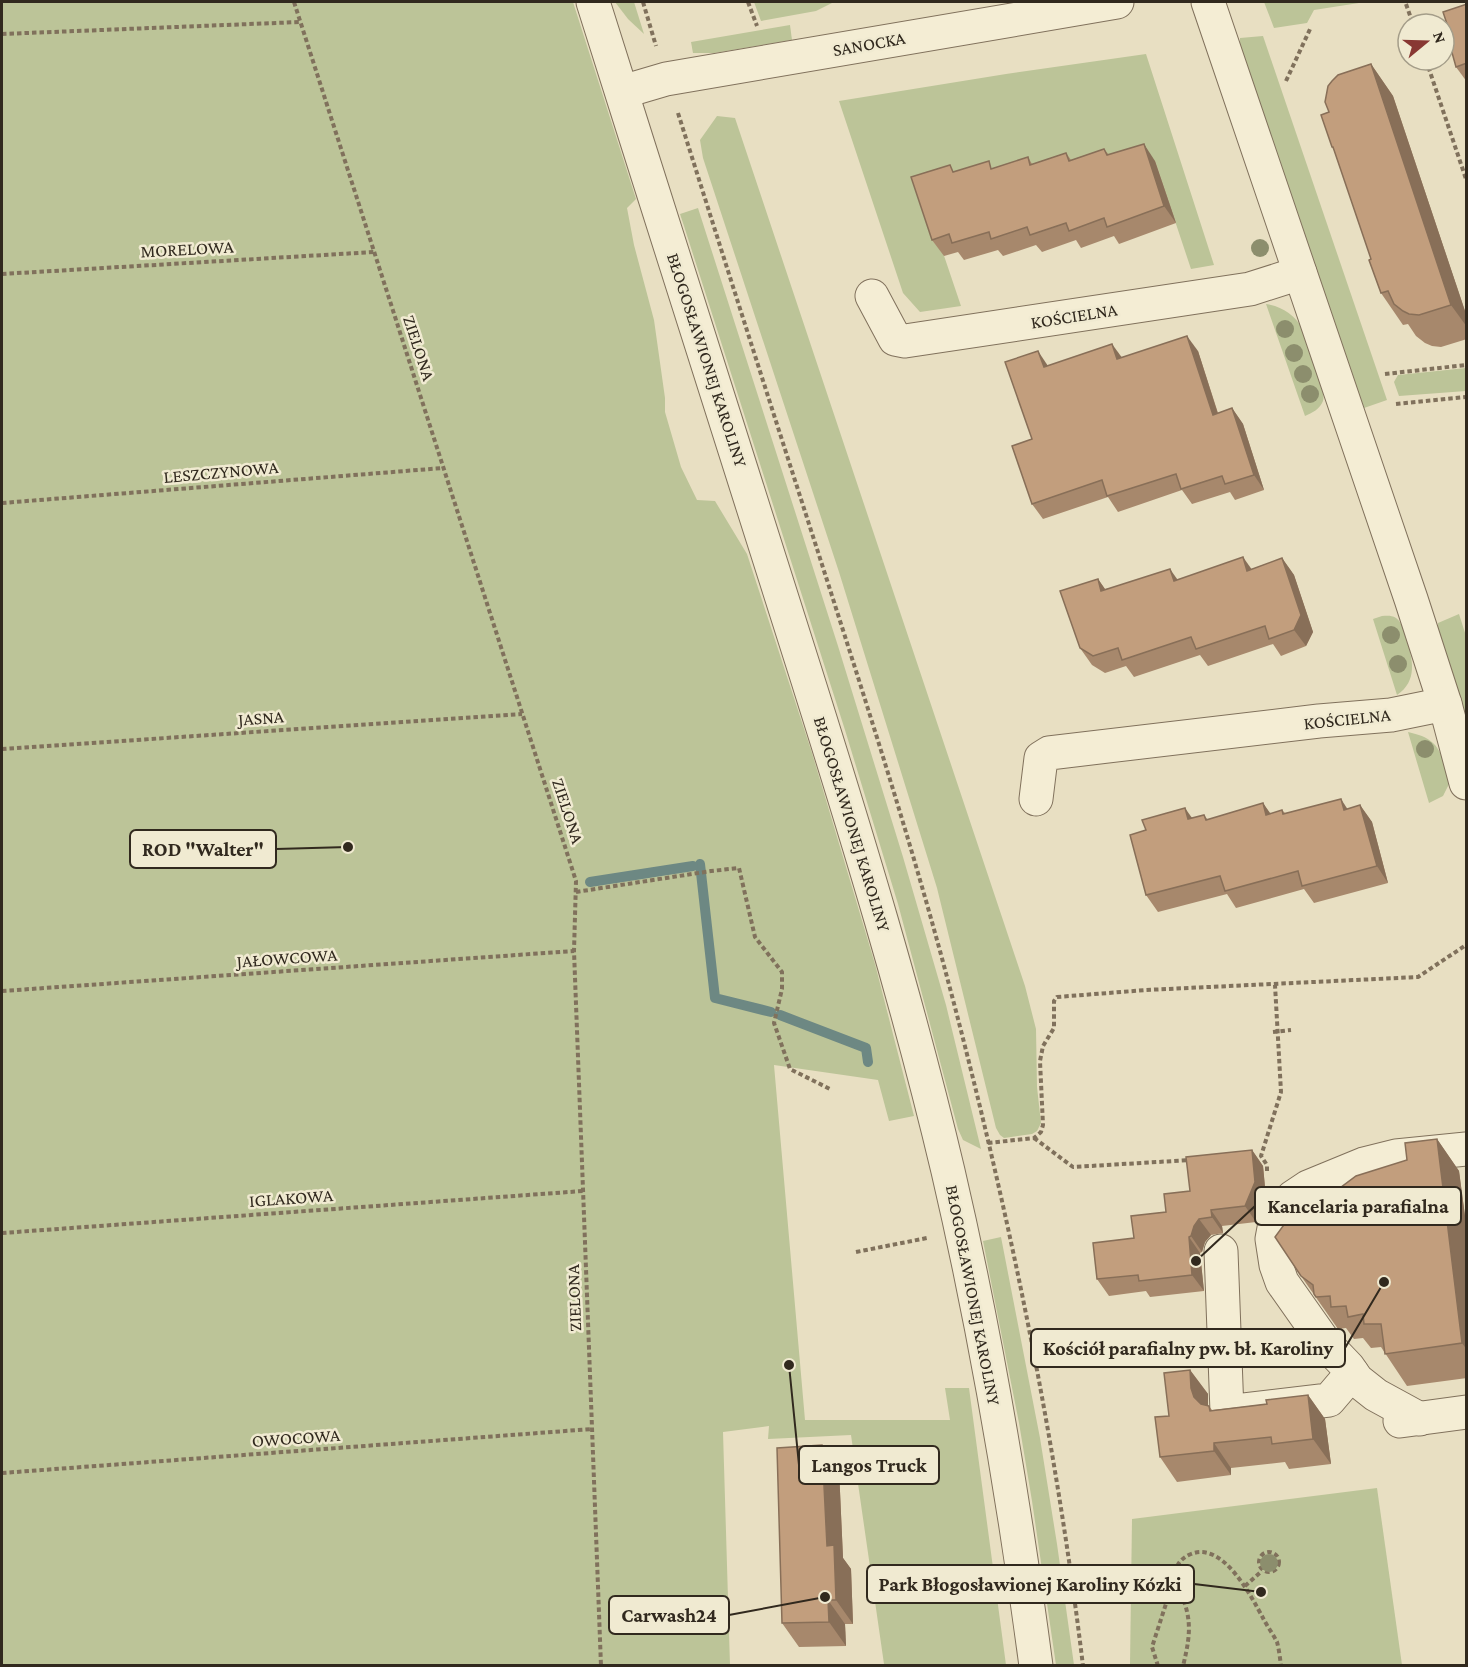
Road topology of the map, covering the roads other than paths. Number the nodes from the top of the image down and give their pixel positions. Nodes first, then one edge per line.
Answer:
1 (593, 2) edge
2 (1117, 2) edge
3 (1208, 2) edge
4 (622, 92) junction
5 (1300, 273) junction
6 (872, 296) dead end
7 (1445, 704) junction
8 (1467, 783) edge
9 (1036, 799) dead end
10 (1467, 1149) edge
11 (1272, 1239) junction
12 (1352, 1372) junction
13 (1467, 1412) edge
14 (1036, 1665) edge

1 - 4 street, BŁOGOSŁAWIONEJ KAROLINY
2 - 4 street, SANOCKA
3 - 5 street
4 - 14 street, BŁOGOSŁAWIONEJ KAROLINY
5 - 6 street, KOŚCIELNA
5 - 7 street
7 - 8 street
7 - 9 street, KOŚCIELNA
10 - 11 street
11 - 12 street
11 - 12 street
12 - 13 street

